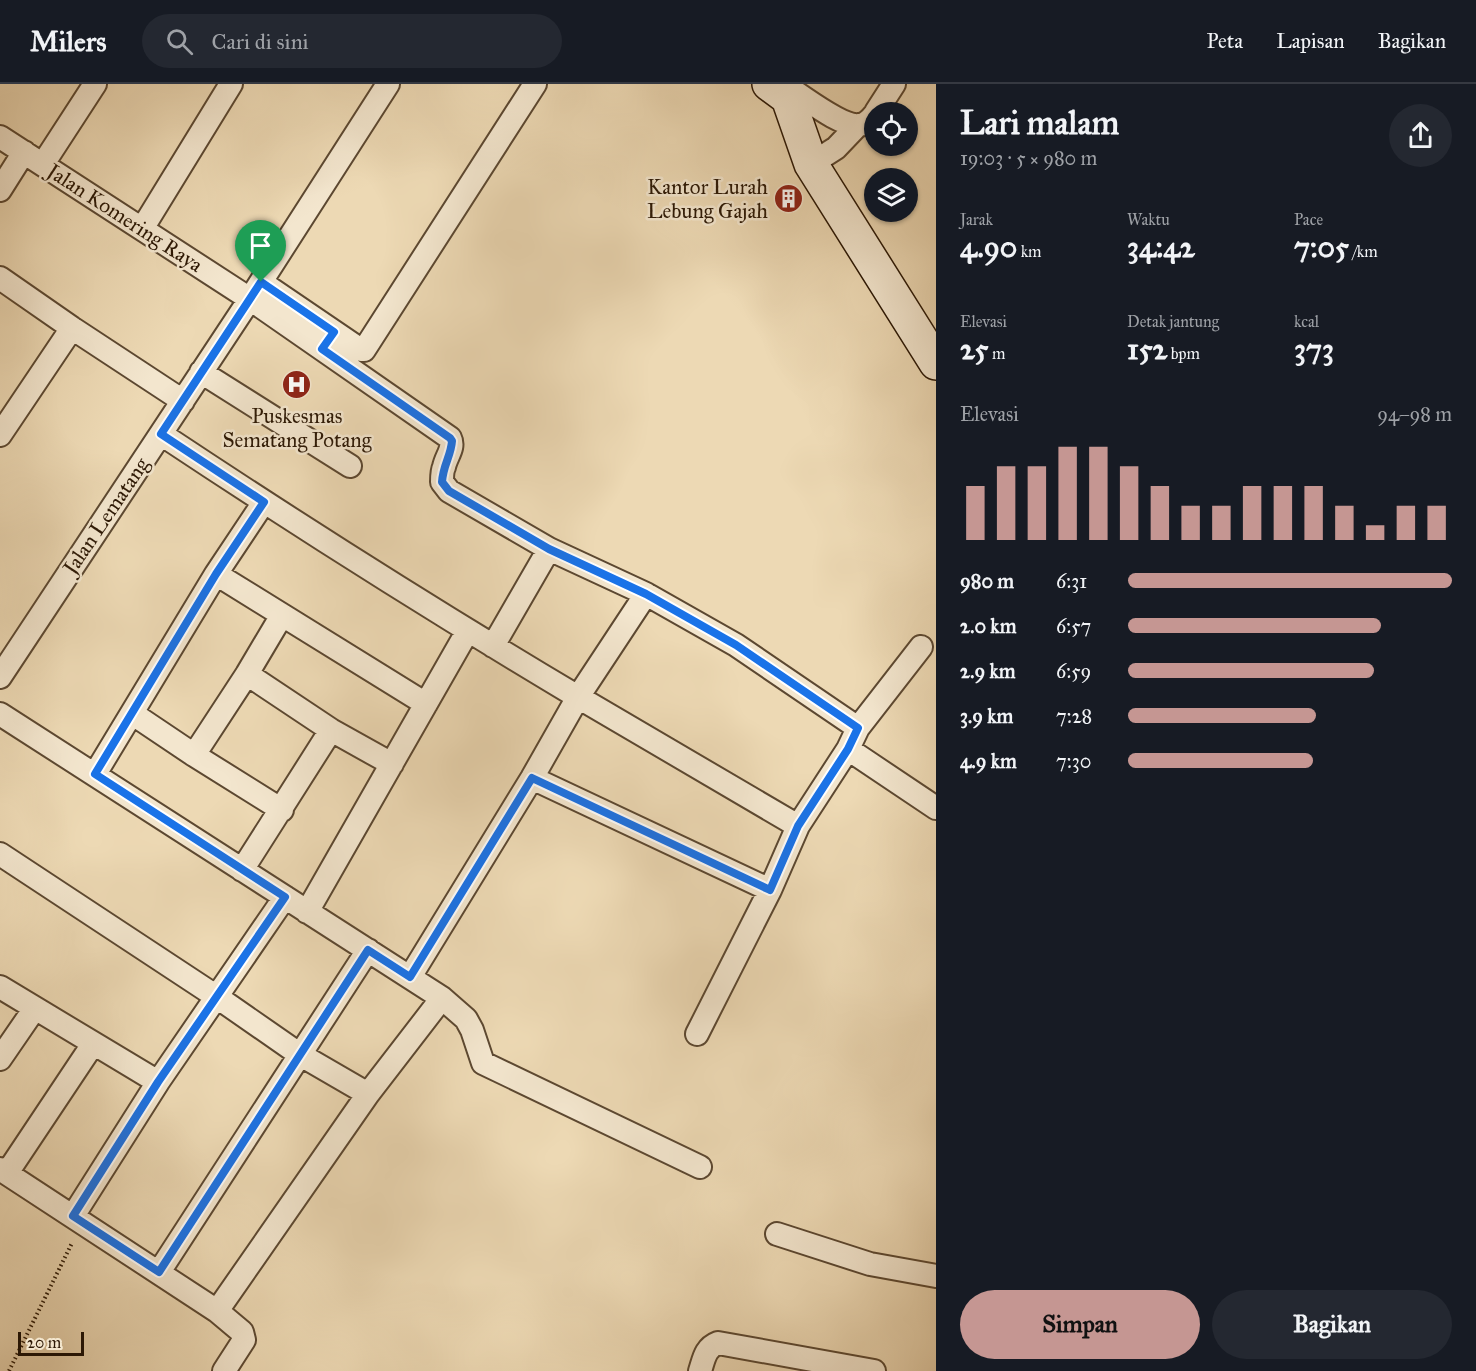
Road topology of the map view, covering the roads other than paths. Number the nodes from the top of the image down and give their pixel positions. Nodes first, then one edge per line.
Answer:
1 (95, 84) edge
2 (231, 84) edge
3 (388, 84) edge
4 (535, 84) edge
5 (894, 84) edge
6 (788, 90) edge
7 (881, 102) edge
8 (864, 117) edge
9 (864, 123) edge
10 (0, 137) edge
11 (24, 152) junction
12 (43, 164) junction
13 (811, 164) junction
14 (0, 190) edge
15 (142, 229) junction
16 (0, 278) edge
17 (256, 291) junction
18 (72, 328) junction
19 (328, 340) junction
20 (936, 363) edge
21 (201, 372) junction
22 (183, 401) junction
23 (161, 434) junction
24 (0, 435) edge
25 (350, 466) dead end
26 (264, 502) junction
27 (549, 549) junction
28 (216, 574) junction
29 (646, 594) junction
30 (282, 615) junction
31 (467, 632) junction
32 (493, 646) junction
33 (921, 647) dead end
34 (247, 674) junction
35 (0, 677) edge
36 (578, 698) junction
37 (426, 704) junction
38 (0, 714) edge
39 (133, 714) junction
40 (858, 728) junction
41 (331, 730) junction
42 (848, 749) junction
43 (194, 756) junction
44 (392, 764) junction
45 (95, 774) junction
46 (532, 778) junction
47 (936, 808) edge
48 (282, 810) junction
49 (798, 826) junction
50 (2, 859) edge
51 (242, 870) junction
52 (770, 890) junction
53 (285, 897) junction
54 (307, 912) junction
55 (368, 950) junction
56 (410, 977) junction
57 (0, 987) edge
58 (217, 997) junction
59 (442, 998) junction
60 (34, 1008) junction
61 (697, 1034) dead end
62 (93, 1044) junction
63 (299, 1054) junction
64 (0, 1059) edge
65 (158, 1082) junction
66 (368, 1094) junction
67 (700, 1167) dead end
68 (4, 1171) edge
69 (78, 1219) junction
70 (777, 1234) dead end
71 (159, 1272) junction
72 (936, 1276) edge
73 (217, 1311) junction
74 (224, 1371) edge
75 (700, 1371) edge
76 (874, 1371) edge

1 - 12 street
2 - 15 street
3 - 17 street, Jalan Lematang
4 - 19 street
5 - 7 street
6 - 8 street
6 - 13 street
9 - 13 street
10 - 11 street, Jalan Komering Raya
11 - 12 street, Jalan Komering Raya
11 - 14 street
12 - 15 street, Jalan Komering Raya
13 - 20 street
15 - 17 street, Jalan Komering Raya
16 - 18 street
17 - 19 street, Jalan Komering Raya
17 - 21 street, Jalan Lematang
18 - 22 street
18 - 24 street
19 - 27 street
21 - 22 street, Jalan Lematang
21 - 25 street
22 - 23 street, Jalan Lematang
23 - 26 street
23 - 35 street, Jalan Lematang
26 - 28 street
26 - 31 street
27 - 29 street
27 - 32 street
28 - 30 street
28 - 39 street
29 - 36 street
29 - 40 street
30 - 34 street
30 - 37 street
31 - 32 street
31 - 37 street
32 - 36 street
33 - 40 street
34 - 41 street
34 - 43 street
36 - 46 street
36 - 49 street
37 - 44 street
38 - 45 street
39 - 43 street
39 - 45 street
40 - 42 street
41 - 44 street
41 - 48 street
42 - 47 street
42 - 49 street
43 - 48 street
44 - 54 street
45 - 51 street
46 - 52 street
46 - 56 street
48 - 51 street
49 - 52 street
50 - 58 street
51 - 53 street
52 - 61 street
53 - 54 street
53 - 58 street
54 - 55 street
55 - 56 street
55 - 63 street
56 - 59 street
57 - 60 street
58 - 63 street
58 - 65 street
59 - 66 street
59 - 67 street
60 - 62 street
60 - 64 street
62 - 65 street
62 - 68 street
63 - 66 street
63 - 71 street
65 - 69 street
66 - 73 street
68 - 69 street
69 - 71 street
70 - 72 street
71 - 73 street
73 - 74 street
75 - 76 street

